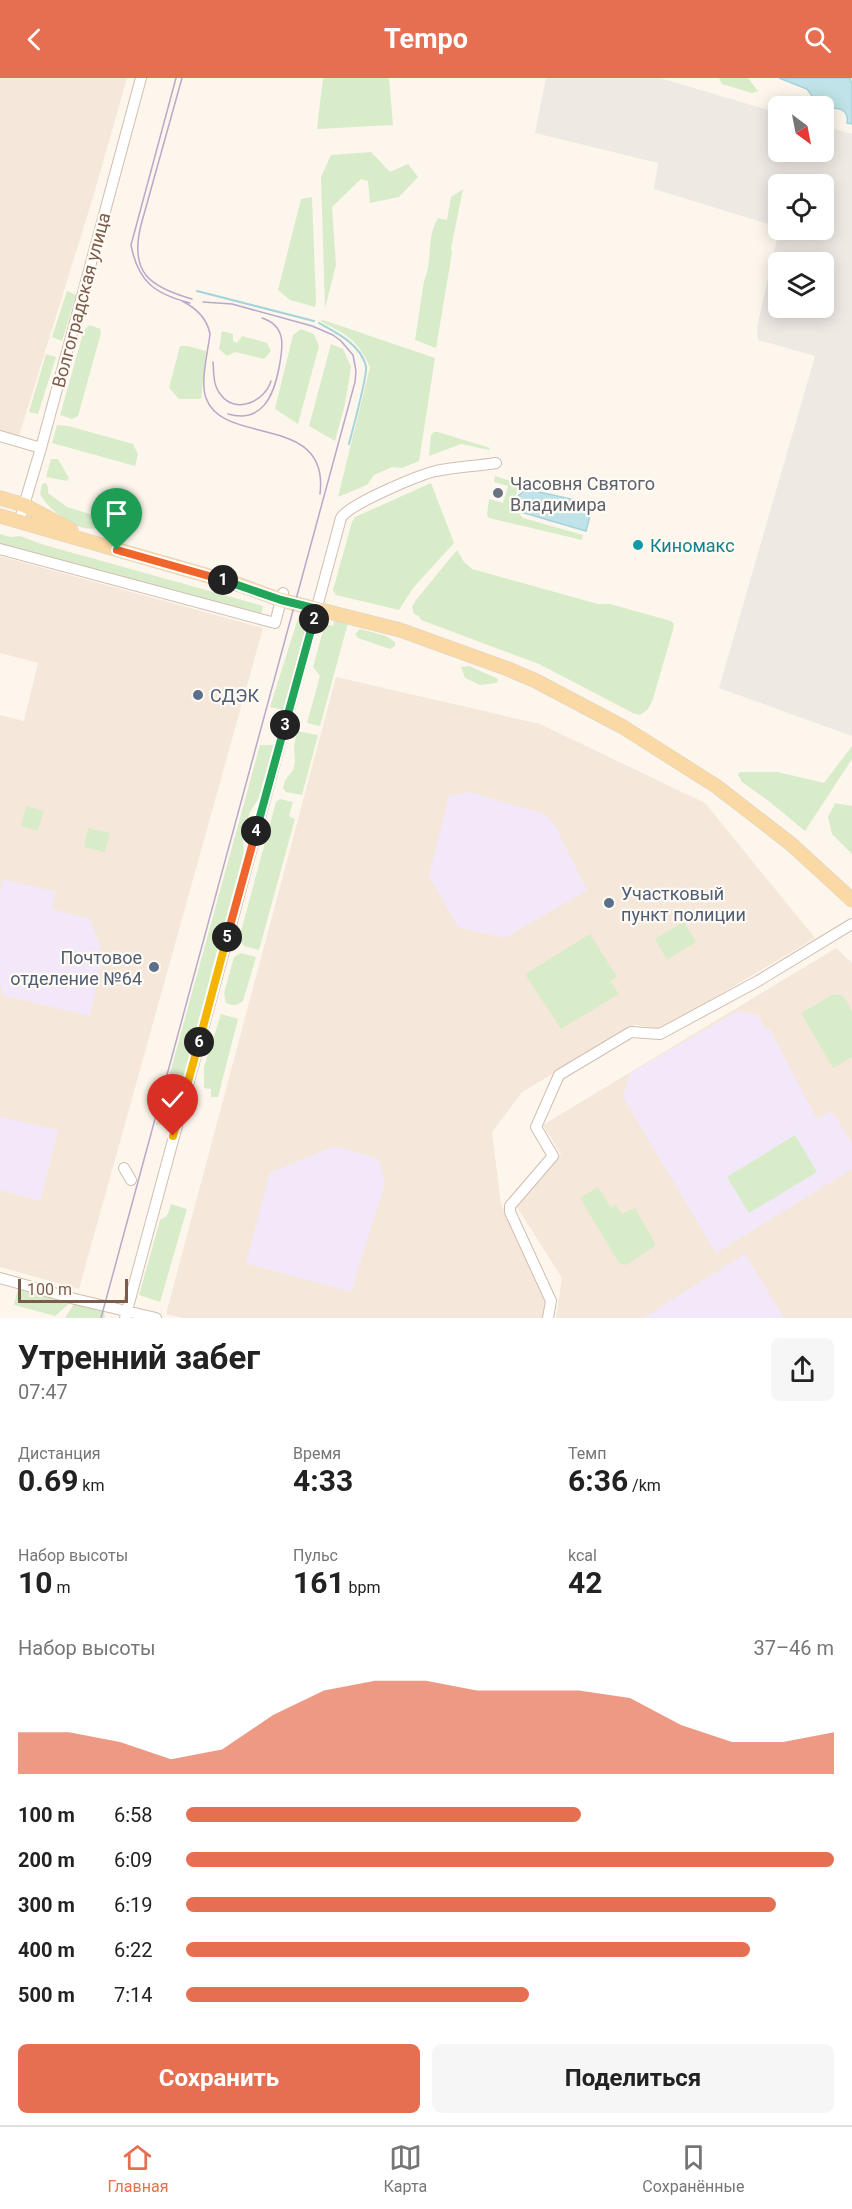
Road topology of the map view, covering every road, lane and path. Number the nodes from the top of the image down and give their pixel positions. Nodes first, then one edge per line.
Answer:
1 (141, 78) edge
2 (0, 436) edge
3 (41, 448) junction
4 (496, 463) dead end
5 (0, 498) edge
6 (24, 505) junction
7 (0, 516) edge
8 (19, 522) junction
9 (96, 543) junction
10 (0, 549) edge
11 (282, 596) junction
12 (318, 605) junction
13 (852, 891) edge
14 (852, 900) edge
15 (852, 924) edge
16 (124, 1168) dead end
17 (131, 1180) dead end
18 (0, 1278) edge
19 (126, 1315) edge
20 (156, 1318) edge
21 (548, 1318) edge

1 - 3 street, Волгоградская улица
2 - 3 street
3 - 6 street, Волгоградская улица
4 - 12 street
5 - 6 main road
6 - 8 street, Волгоградская улица
6 - 9 main road
7 - 8 main road
8 - 9 main road
9 - 11 main road
10 - 11 street
11 - 12 main road
12 - 13 main road
12 - 14 main road
12 - 19 street
15 - 21 street
16 - 17 street
18 - 19 street
19 - 20 street

